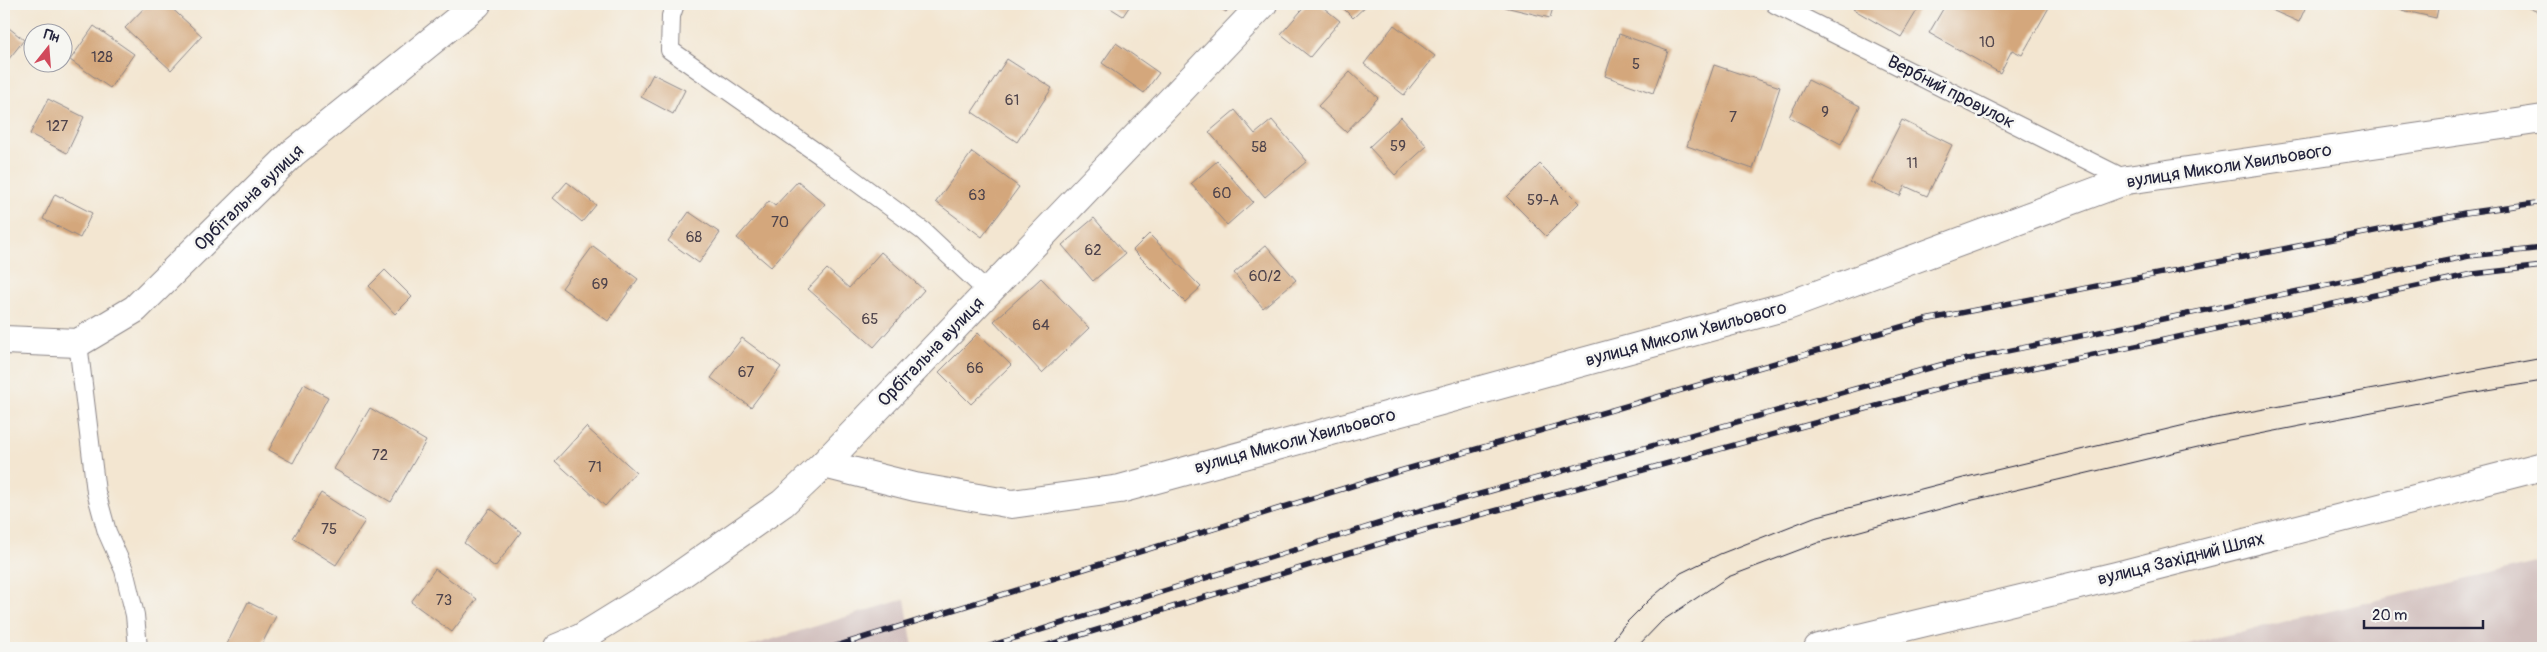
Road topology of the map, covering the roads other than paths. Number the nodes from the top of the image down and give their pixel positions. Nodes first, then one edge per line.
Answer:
1 (477, 4) edge
2 (675, 4) edge
3 (1263, 4) edge
4 (1775, 4) edge
5 (2543, 119) edge
6 (2127, 180) junction
7 (988, 292) junction
8 (4, 340) edge
9 (78, 343) junction
10 (824, 464) junction
11 (2543, 466) edge
12 (138, 648) edge
13 (557, 648) edge
14 (1818, 648) edge

1 - 9 street, Орбітальна вулиця
2 - 7 lane
3 - 7 street, Орбітальна вулиця
4 - 6 lane, Вербний провулок
5 - 6 street, вулиця Миколи Хвильового
6 - 10 street, вулиця Миколи Хвильового
7 - 10 street, Орбітальна вулиця
8 - 9 street
9 - 12 lane
10 - 13 street, Орбітальна вулиця
11 - 14 street, вулиця Західний Шлях

